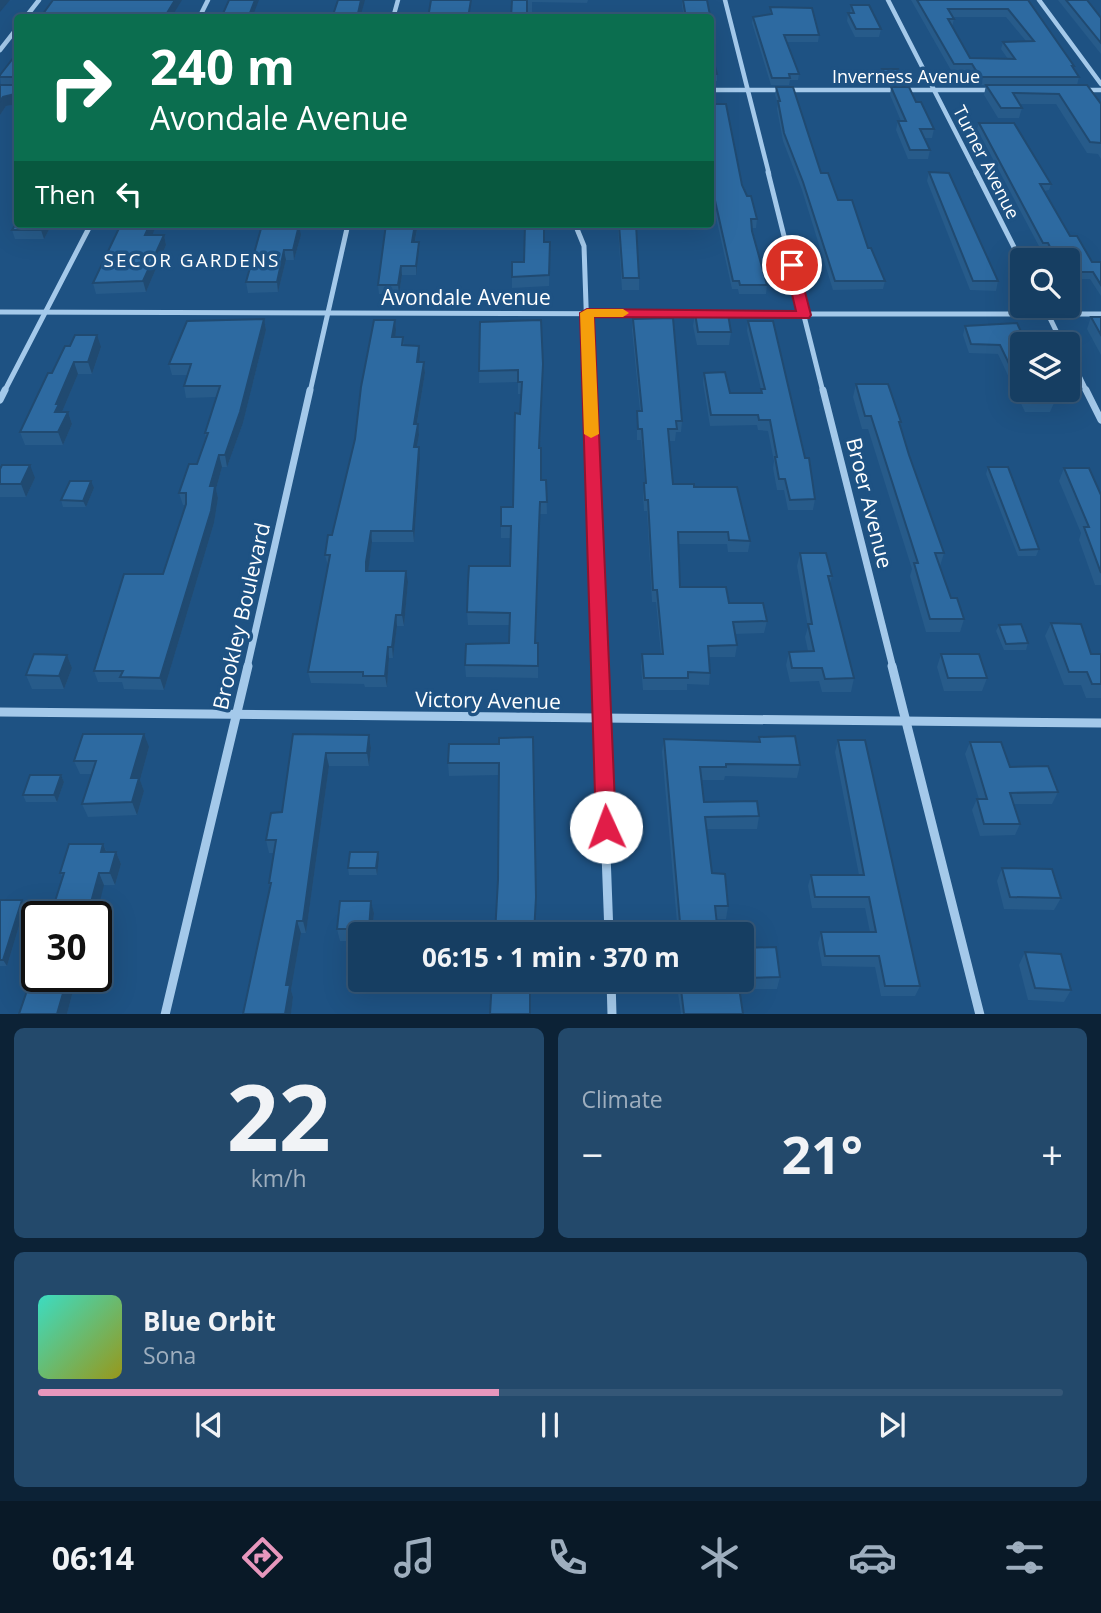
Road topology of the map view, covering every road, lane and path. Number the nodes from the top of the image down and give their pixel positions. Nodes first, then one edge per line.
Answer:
1 (39, 0) edge
2 (725, 0) edge
3 (888, 0) edge
4 (1040, 0) edge
5 (28, 14) edge
6 (14, 32) edge
7 (0, 50) edge
8 (1101, 84) edge
9 (934, 89) junction
10 (1004, 89) edge
11 (714, 90) edge
12 (748, 90) junction
13 (1073, 90) edge
14 (1101, 90) edge
15 (89, 228) edge
16 (347, 228) edge
17 (577, 228) edge
18 (1014, 248) edge
19 (0, 312) edge
20 (45, 313) junction
21 (328, 313) junction
22 (587, 313) junction
23 (1080, 314) edge
24 (1101, 314) edge
25 (804, 315) junction
26 (1010, 315) edge
27 (1080, 377) edge
28 (0, 400) edge
29 (1101, 420) edge
30 (0, 712) edge
31 (237, 713) junction
32 (602, 720) junction
33 (907, 723) junction
34 (1101, 723) edge
35 (609, 922) edge
36 (611, 992) edge
37 (165, 1014) edge
38 (612, 1014) edge
39 (981, 1014) edge

1 - 5 street
2 - 12 street, Broer Avenue
3 - 9 street, Turner Avenue
4 - 8 street
6 - 7 street
9 - 10 street, Inverness Avenue
9 - 12 street, Inverness Avenue
9 - 18 street, Turner Avenue
11 - 12 street, Inverness Avenue
12 - 25 street, Broer Avenue
13 - 14 street
15 - 20 street
16 - 21 street, Brookley Boulevard
17 - 22 street
19 - 20 street, Avondale Avenue
20 - 21 street, Avondale Avenue
20 - 28 street
21 - 22 street, Avondale Avenue
21 - 31 street, Brookley Boulevard
22 - 25 street, Avondale Avenue
22 - 32 street
23 - 24 street, Avondale Avenue
25 - 26 street, Avondale Avenue
25 - 33 street, Broer Avenue
27 - 29 street
30 - 31 street, Victory Avenue
31 - 32 street, Victory Avenue
31 - 37 street, Brookley Boulevard
32 - 33 street, Victory Avenue
32 - 35 street
33 - 34 street, Victory Avenue
33 - 39 street, Broer Avenue
36 - 38 street

